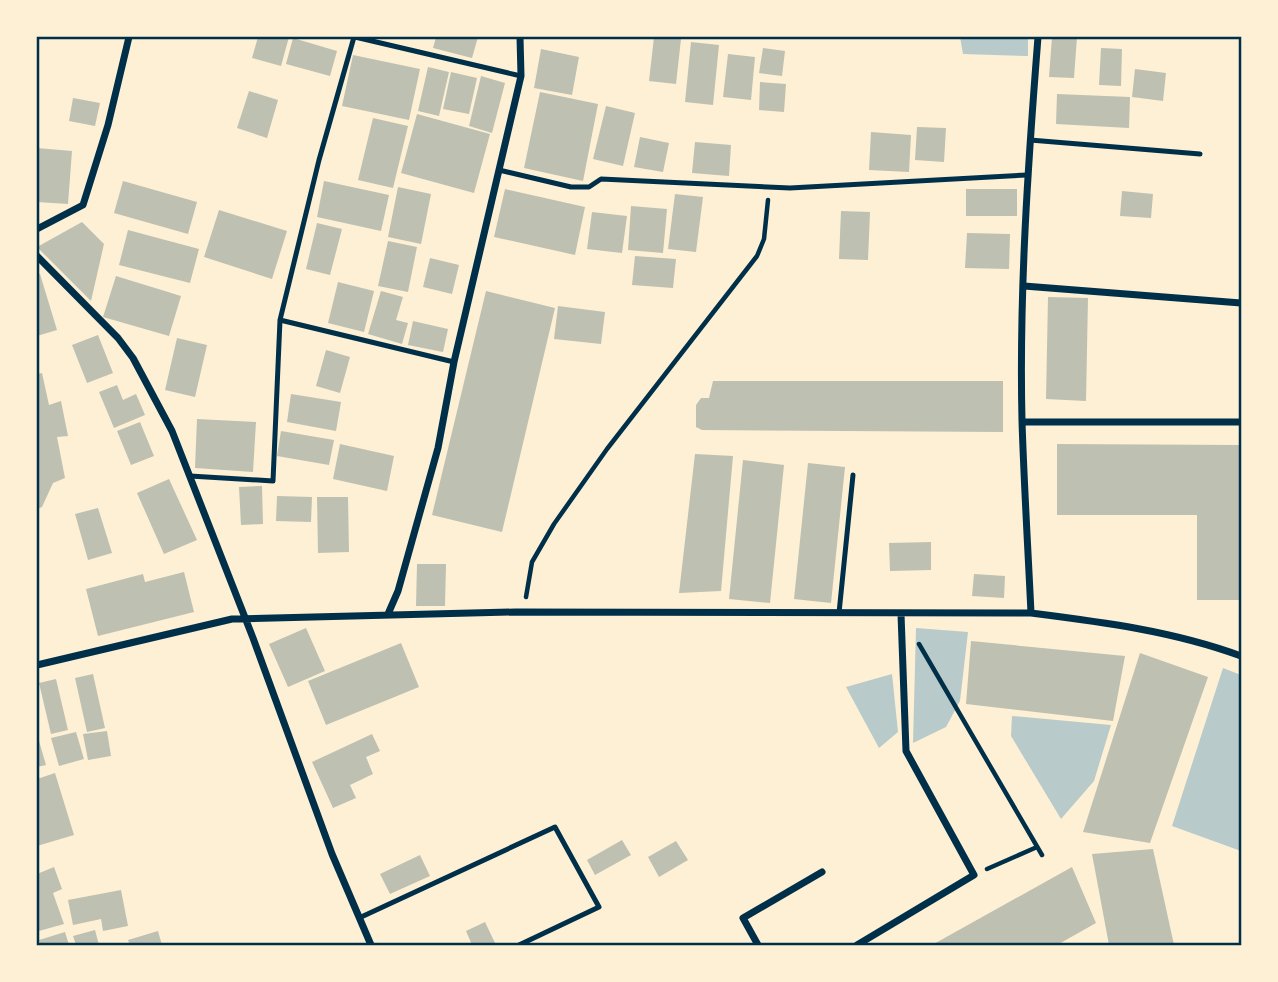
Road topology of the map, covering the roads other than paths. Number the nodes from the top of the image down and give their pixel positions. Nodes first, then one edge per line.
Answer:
1 (129, 37) edge
2 (354, 37) edge
3 (520, 37) edge
4 (1038, 37) edge
5 (521, 76) junction
6 (1030, 139) junction
7 (1200, 153) dead end
8 (499, 170) junction
9 (1027, 175) junction
10 (37, 229) edge
11 (37, 256) edge
12 (1024, 286) junction
13 (1241, 303) edge
14 (280, 320) junction
15 (454, 362) junction
16 (1022, 422) junction
17 (1241, 422) edge
18 (853, 475) dead end
19 (190, 476) junction
20 (839, 613) junction
21 (1031, 613) junction
22 (388, 614) junction
23 (901, 614) junction
24 (245, 618) junction
25 (1241, 656) edge
26 (37, 665) edge
27 (822, 872) dead end
28 (359, 918) junction
29 (371, 945) edge
30 (519, 945) edge
31 (758, 945) edge
32 (857, 945) edge

1 - 10 street
2 - 5 lane
2 - 14 lane
3 - 5 street
4 - 6 street
5 - 8 street
6 - 7 lane
6 - 9 street
8 - 9 lane
8 - 15 street
9 - 12 street
11 - 19 street
12 - 13 street
12 - 16 street
14 - 15 lane
14 - 19 lane
15 - 22 street
16 - 17 street
16 - 21 street
18 - 20 lane
19 - 24 street
20 - 22 street
20 - 23 street
21 - 23 street
21 - 25 street
22 - 24 street
23 - 32 street
24 - 26 street
24 - 28 street
27 - 31 street
28 - 29 street
28 - 30 lane

